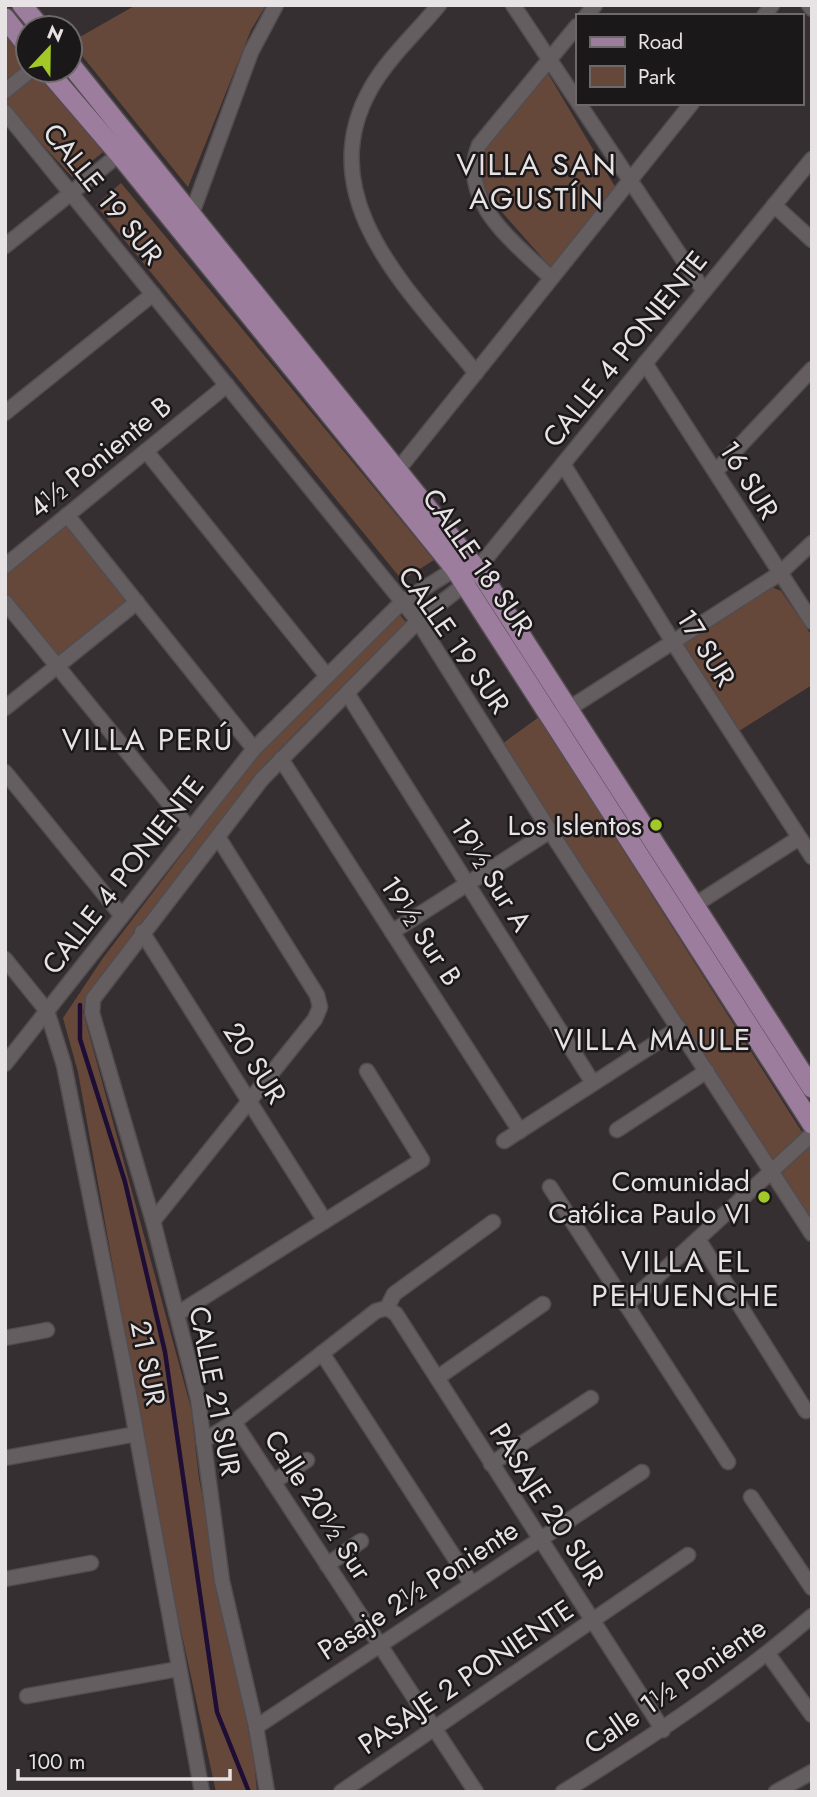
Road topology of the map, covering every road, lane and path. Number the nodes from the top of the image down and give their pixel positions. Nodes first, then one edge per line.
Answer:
1 (276, 5) edge
2 (439, 5) edge
3 (513, 5) edge
4 (576, 27) edge
5 (549, 61) junction
6 (61, 84) edge
7 (84, 84) edge
8 (576, 102) edge
9 (578, 105) edge
10 (690, 105) edge
11 (5, 112) edge
12 (127, 148) junction
13 (812, 159) edge
14 (628, 182) junction
15 (71, 193) junction
16 (774, 205) junction
17 (192, 213) junction
18 (812, 240) edge
19 (5, 246) edge
20 (551, 278) junction
21 (704, 291) junction
22 (153, 294) junction
23 (645, 363) junction
24 (812, 369) edge
25 (476, 373) junction
26 (227, 385) junction
27 (5, 413) edge
28 (146, 451) junction
29 (563, 464) junction
30 (397, 471) junction
31 (716, 471) junction
32 (67, 515) junction
33 (812, 543) edge
34 (5, 566) edge
35 (466, 574) junction
36 (779, 574) junction
37 (5, 602) edge
38 (137, 602) junction
39 (402, 602) junction
40 (418, 621) junction
41 (812, 622) edge
42 (673, 642) junction
43 (57, 666) junction
44 (327, 676) junction
45 (347, 693) junction
46 (5, 708) edge
47 (558, 716) junction
48 (254, 749) junction
49 (281, 759) junction
50 (5, 772) edge
51 (190, 829) junction
52 (550, 831) junction
53 (218, 837) junction
54 (799, 838) junction
55 (812, 857) edge
56 (467, 884) junction
57 (693, 906) junction
58 (122, 916) junction
59 (142, 932) junction
60 (392, 932) junction
61 (5, 959) edge
62 (92, 1006) joint
63 (47, 1011) junction
64 (679, 1028) junction
65 (5, 1064) edge
66 (367, 1071) dead end
67 (707, 1072) junction
68 (593, 1083) junction
69 (812, 1088) edge
70 (249, 1099) junction
71 (812, 1124) edge
72 (617, 1130) dead end
73 (520, 1131) junction
74 (812, 1134) edge
75 (504, 1141) dead end
76 (772, 1172) junction
77 (550, 1187) dead end
78 (153, 1221) junction
79 (325, 1221) junction
80 (493, 1222) dead end
81 (812, 1234) edge
82 (698, 1239) junction
83 (543, 1304) dead end
84 (626, 1305) junction
85 (387, 1308) junction
86 (177, 1314) junction
87 (47, 1330) dead end
88 (5, 1338) edge
89 (322, 1353) junction
90 (437, 1378) junction
91 (591, 1398) dead end
92 (806, 1411) dead end
93 (233, 1422) junction
94 (136, 1434) junction
95 (203, 1441) junction
96 (5, 1458) edge
97 (307, 1460) dead end
98 (728, 1462) dead end
99 (491, 1464) junction
100 (642, 1472) dead end
101 (273, 1482) junction
102 (751, 1497) dead end
103 (540, 1539) junction
104 (361, 1541) dead end
105 (688, 1555) dead end
106 (92, 1563) dead end
107 (327, 1565) junction
108 (5, 1579) edge
109 (471, 1583) junction
110 (812, 1588) edge
111 (812, 1616) edge
112 (593, 1619) junction
113 (379, 1644) junction
114 (768, 1654) junction
115 (178, 1669) junction
116 (27, 1696) dead end
117 (812, 1715) edge
118 (256, 1727) junction
119 (434, 1728) junction
120 (663, 1730) junction
121 (812, 1772) edge
122 (202, 1792) edge
123 (267, 1792) edge
124 (341, 1792) edge
125 (476, 1792) edge
126 (563, 1792) edge
127 (776, 1792) edge

1 - 17 street
2 - 25 street
3 - 5 street
4 - 5 street
5 - 8 street
5 - 20 street
6 - 12 main road, CALLE 18 SUR
7 - 12 main road, CALLE 18 SUR
9 - 14 street
10 - 14 street
11 - 15 street, CALLE 19 SUR
12 - 15 street
12 - 17 main road, CALLE 18 SUR
12 - 35 main road, CALLE 18 SUR
13 - 16 street, CALLE 4 PONIENTE
14 - 20 street
14 - 21 street
15 - 19 street
15 - 22 street, CALLE 19 SUR
16 - 18 street
16 - 21 street, CALLE 4 PONIENTE
17 - 30 main road, CALLE 18 SUR
20 - 25 street
21 - 23 street, CALLE 4 PONIENTE
22 - 26 street, CALLE 19 SUR
22 - 27 street
23 - 29 street, CALLE 4 PONIENTE
23 - 31 street, 16 SUR
24 - 31 street
25 - 30 street
26 - 28 street, 4½ Poniente B
26 - 39 street, CALLE 19 SUR
28 - 32 street, 4½ Poniente B
28 - 44 street
29 - 35 street, CALLE 4 PONIENTE
29 - 42 street, 17 SUR
30 - 35 main road, CALLE 18 SUR
31 - 36 street, 16 SUR
32 - 34 street, 4½ Poniente B
32 - 38 street
33 - 36 street
35 - 39 street, CALLE 4 PONIENTE
35 - 40 street, CALLE 4 PONIENTE
35 - 47 main road, CALLE 18 SUR
36 - 41 street, 16 SUR
36 - 42 street
37 - 43 street
38 - 43 street
38 - 48 street
39 - 40 street, CALLE 19 SUR
39 - 44 street, CALLE 4 PONIENTE
40 - 45 street, CALLE 4 PONIENTE
40 - 52 street, CALLE 19 SUR
42 - 47 street
42 - 54 street, 17 SUR
43 - 46 street
43 - 51 street
44 - 48 street, CALLE 4 PONIENTE
45 - 49 street, CALLE 4 PONIENTE
45 - 56 street, 19½ Sur A
47 - 57 main road, CALLE 18 SUR
47 - 71 main road, CALLE 18 SUR
48 - 51 street, CALLE 4 PONIENTE
49 - 53 street, CALLE 4 PONIENTE
49 - 60 street, 19½ Sur B
50 - 58 street
51 - 58 street, CALLE 4 PONIENTE
52 - 56 street
52 - 64 street, CALLE 19 SUR
53 - 59 street, CALLE 4 PONIENTE
53 - 70 street
54 - 55 street, 17 SUR
54 - 57 street
56 - 60 street
56 - 68 street, 19½ Sur A
57 - 69 main road, CALLE 18 SUR
58 - 63 street, CALLE 4 PONIENTE
59 - 62 street, CALLE 4 PONIENTE
59 - 70 street, 20 SUR
60 - 73 street, 19½ Sur B
61 - 63 street, 21 SUR
62 - 78 street, CALLE 21 SUR
63 - 65 street, CALLE 4 PONIENTE
63 - 94 street, 21 SUR
64 - 67 street, CALLE 19 SUR
64 - 68 street
66 - 79 street
67 - 72 street
67 - 76 street, CALLE 19 SUR
68 - 73 street
70 - 78 street
70 - 79 street, 20 SUR
73 - 75 street
74 - 76 street
76 - 81 street, CALLE 19 SUR
76 - 82 street
77 - 84 street
78 - 86 street, CALLE 21 SUR
79 - 86 street
80 - 85 street
82 - 84 street
82 - 92 street
83 - 90 street
84 - 98 street
85 - 89 street
85 - 90 street, PASAJE 20 SUR
86 - 95 street, CALLE 21 SUR
87 - 88 street
89 - 93 street
89 - 109 street
90 - 99 street, PASAJE 20 SUR
91 - 99 street
93 - 95 street
93 - 101 street, Calle 20½ Sur
94 - 96 street
94 - 115 street, 21 SUR
95 - 118 street, CALLE 21 SUR
97 - 101 street
99 - 103 street, PASAJE 20 SUR
100 - 103 street, Pasaje 2½ Poniente
101 - 107 street, Calle 20½ Sur
102 - 110 street
103 - 109 street, Pasaje 2½ Poniente
103 - 112 street, PASAJE 20 SUR
104 - 107 street
105 - 112 street, PASAJE 2 PONIENTE
106 - 108 street
107 - 113 street, Calle 20½ Sur
109 - 113 street, Pasaje 2½ Poniente
111 - 114 street, Calle 1½ Poniente
112 - 119 street, PASAJE 2 PONIENTE
112 - 120 street, PASAJE 20 SUR
113 - 118 street, Pasaje 2½ Poniente
113 - 119 street, Calle 20½ Sur
114 - 117 street
114 - 120 street, Calle 1½ Poniente
115 - 116 street
115 - 122 street, 21 SUR
118 - 123 street, CALLE 21 SUR
119 - 124 street, PASAJE 2 PONIENTE
119 - 125 street, Calle 20½ Sur
120 - 126 street, Calle 1½ Poniente
121 - 127 street

